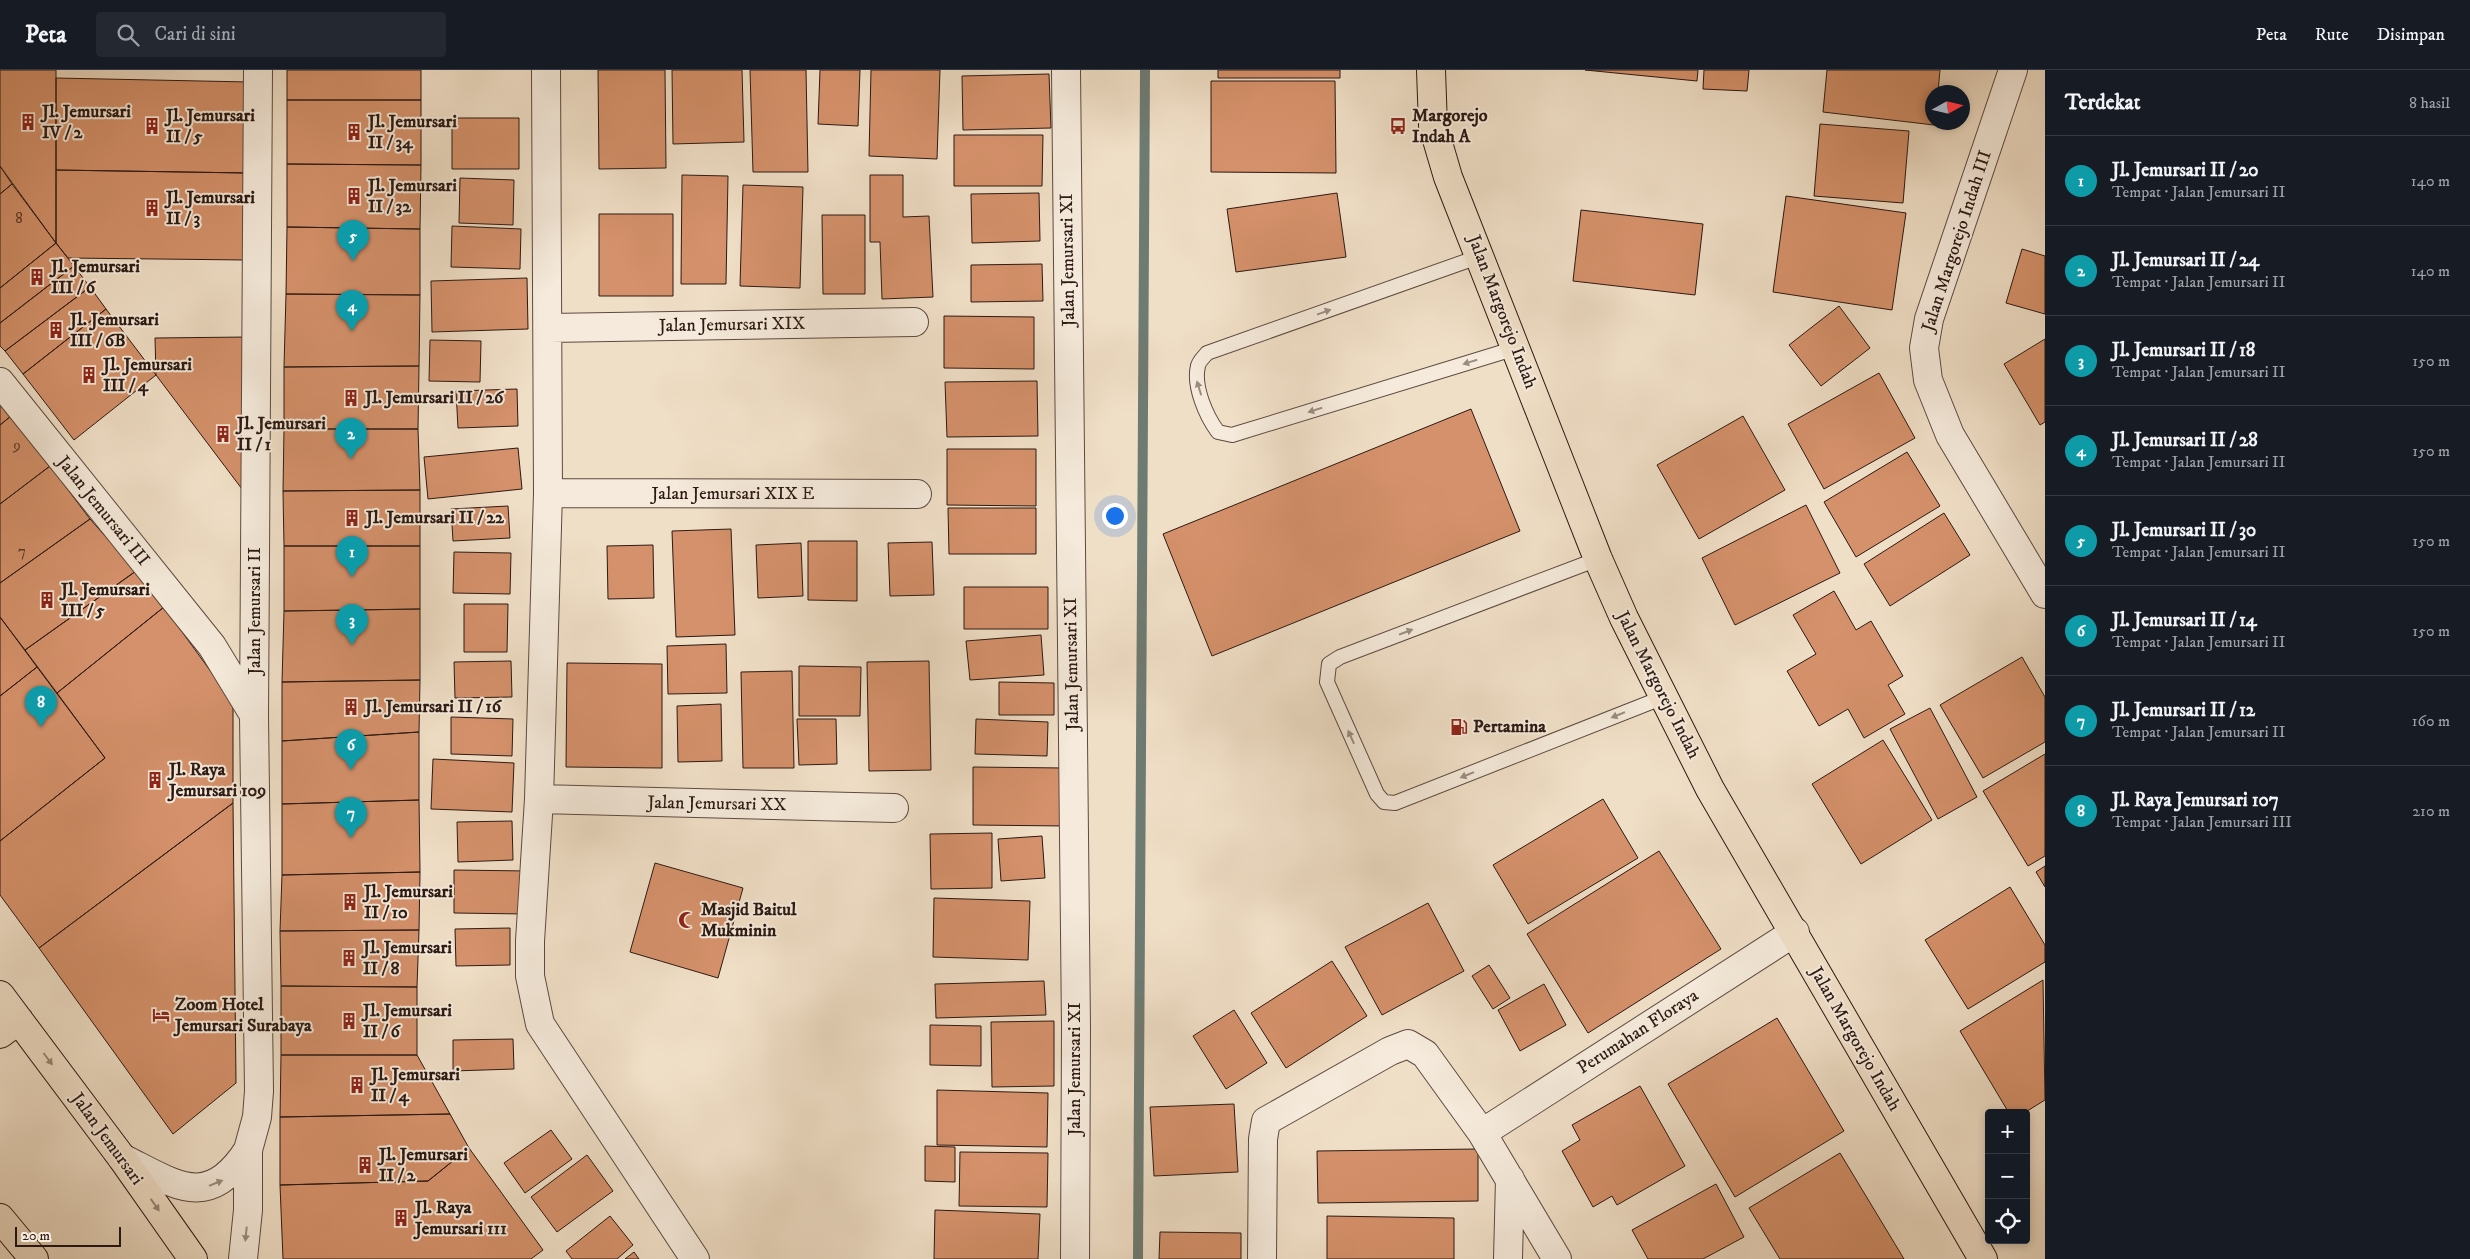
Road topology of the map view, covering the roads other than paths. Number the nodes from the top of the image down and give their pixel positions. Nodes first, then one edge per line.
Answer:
1 (258, 70) edge
2 (546, 70) edge
3 (1066, 70) edge
4 (1432, 70) edge
5 (2013, 70) edge
6 (1481, 256) junction
7 (914, 322) dead end
8 (549, 328) junction
9 (1516, 348) junction
10 (0, 382) edge
11 (548, 493) junction
12 (917, 494) dead end
13 (1598, 559) junction
14 (2045, 594) edge
15 (1664, 697) junction
16 (254, 716) junction
17 (539, 799) junction
18 (894, 808) dead end
19 (1794, 932) junction
20 (0, 995) edge
21 (10, 1027) edge
22 (1482, 1133) junction
23 (248, 1150) junction
24 (122, 1158) junction
25 (1510, 1179) junction
26 (0, 1218) edge
27 (34, 1259) edge
28 (193, 1259) edge
29 (243, 1259) edge
30 (695, 1259) edge
31 (1075, 1259) edge
32 (1262, 1259) edge
33 (1508, 1259) edge
34 (1557, 1259) edge
35 (1983, 1259) edge

1 - 16 street, Jalan Jemursari II
2 - 8 street
3 - 31 street, Jalan Jemursari XI
4 - 6 main road, Jalan Margorejo Indah
5 - 14 street, Jalan Margorejo Indah III
6 - 9 main road, Jalan Margorejo Indah
9 -> 6 lane
7 - 8 street, Jalan Jemursari XIX
8 - 11 street
9 - 13 main road, Jalan Margorejo Indah
10 - 16 street, Jalan Jemursari III
11 - 12 street, Jalan Jemursari XIX E
11 - 17 street
13 - 15 main road, Jalan Margorejo Indah
15 -> 13 lane
15 - 19 main road, Jalan Margorejo Indah
16 - 23 street, Jalan Jemursari II
17 - 18 street, Jalan Jemursari XX
17 - 30 street
19 - 22 street, Perumahan Floraya
19 - 35 main road, Jalan Margorejo Indah
20 - 21 main road, Jalan Jemursari
21 -> 24 main road, Jalan Jemursari
22 - 25 street
22 - 32 street
24 -> 23 street, Jalan Jemursari II
23 -> 29 street, Jalan Jemursari II
24 -> 28 main road, Jalan Jemursari
25 - 33 street
25 - 34 street
26 - 27 main road

